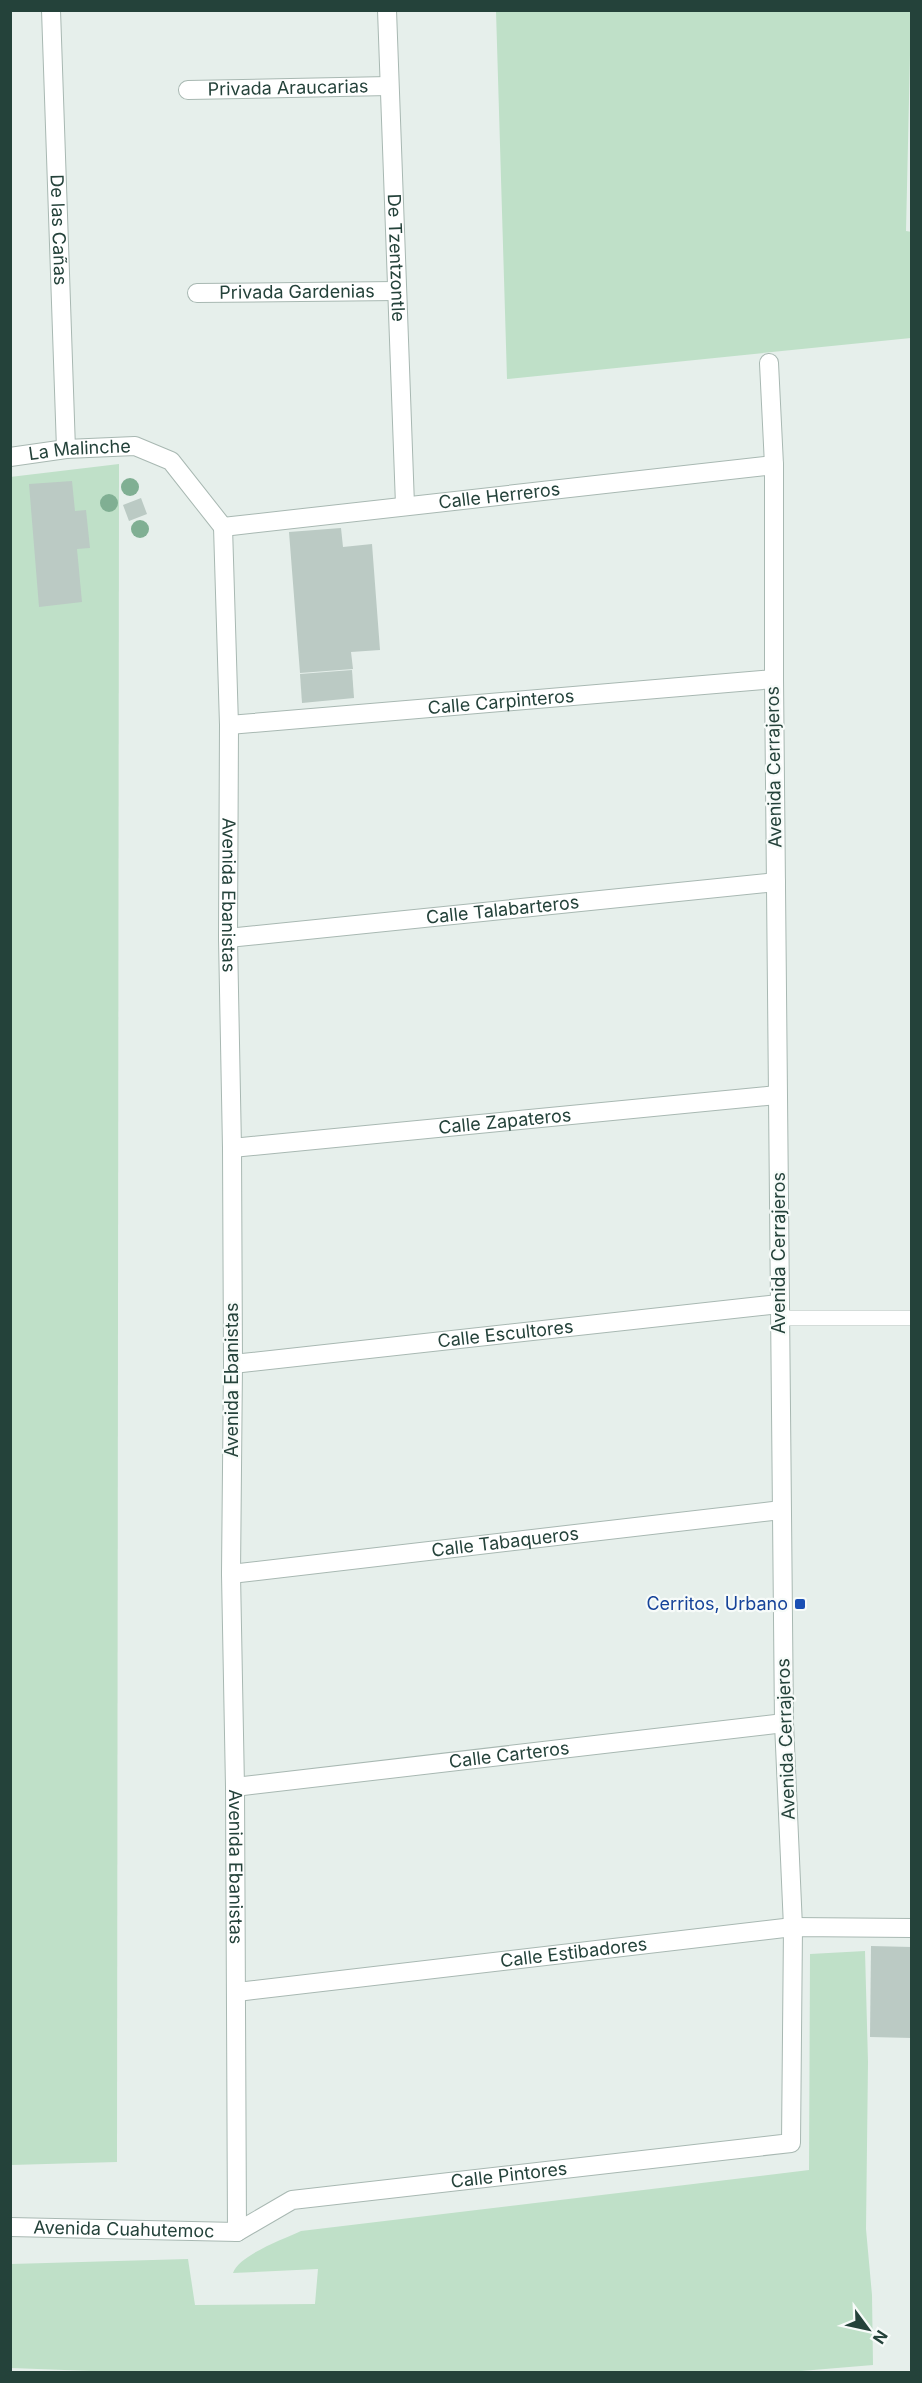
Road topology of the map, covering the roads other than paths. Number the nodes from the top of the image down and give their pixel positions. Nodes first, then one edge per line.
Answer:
1 (51, 10) edge
2 (387, 10) edge
3 (389, 86) junction
4 (188, 90) dead end
5 (397, 291) junction
6 (197, 293) dead end
7 (769, 363) dead end
8 (66, 449) junction
9 (10, 457) edge
10 (774, 465) junction
11 (405, 505) junction
12 (223, 527) junction
13 (774, 679) junction
14 (230, 725) junction
15 (776, 882) junction
16 (228, 938) junction
17 (777, 1095) junction
18 (232, 1148) junction
19 (779, 1311) junction
20 (912, 1318) edge
21 (233, 1364) junction
22 (781, 1510) junction
23 (231, 1574) junction
24 (784, 1723) junction
25 (235, 1787) junction
26 (793, 1928) junction
27 (912, 1928) edge
28 (237, 1992) junction
29 (790, 2143) joint
30 (10, 2227) edge
31 (237, 2232) junction

1 - 8 street, De las Cañas
2 - 3 street, De Tzentzontle
3 - 4 street, Privada Araucarias
3 - 5 street, De Tzentzontle
5 - 6 street, Privada Gardenias
5 - 11 street, De Tzentzontle
7 - 10 street, Avenida Cerrajeros
8 - 9 street, La Malinche
8 - 12 street, La Malinche
10 - 11 street, Calle Herreros
10 - 13 street, Avenida Cerrajeros
11 - 12 street, Calle Herreros
12 - 14 street, Avenida Ebanistas
13 - 14 street, Calle Carpinteros
13 - 15 street, Avenida Cerrajeros
14 - 16 street, Avenida Ebanistas
15 - 16 street, Calle Talabarteros
15 - 17 street, Avenida Cerrajeros
16 - 18 street, Avenida Ebanistas
17 - 18 street, Calle Zapateros
17 - 19 street, Avenida Cerrajeros
18 - 21 street, Avenida Ebanistas
19 - 20 lane
19 - 21 street, Calle Escultores
19 - 22 street, Avenida Cerrajeros
21 - 23 street, Avenida Ebanistas
22 - 23 street, Calle Tabaqueros
22 - 24 street, Avenida Cerrajeros
23 - 25 street, Avenida Ebanistas
24 - 25 street, Calle Carteros
24 - 26 street, Avenida Cerrajeros
25 - 28 street, Avenida Ebanistas
26 - 27 street, Calle Estibadores
26 - 28 street, Calle Estibadores
26 - 29 street, Avenida Cerrajeros
28 - 31 street, Avenida Ebanistas
29 - 31 street, Calle Pintores
30 - 31 street, Avenida Cuahutemoc

